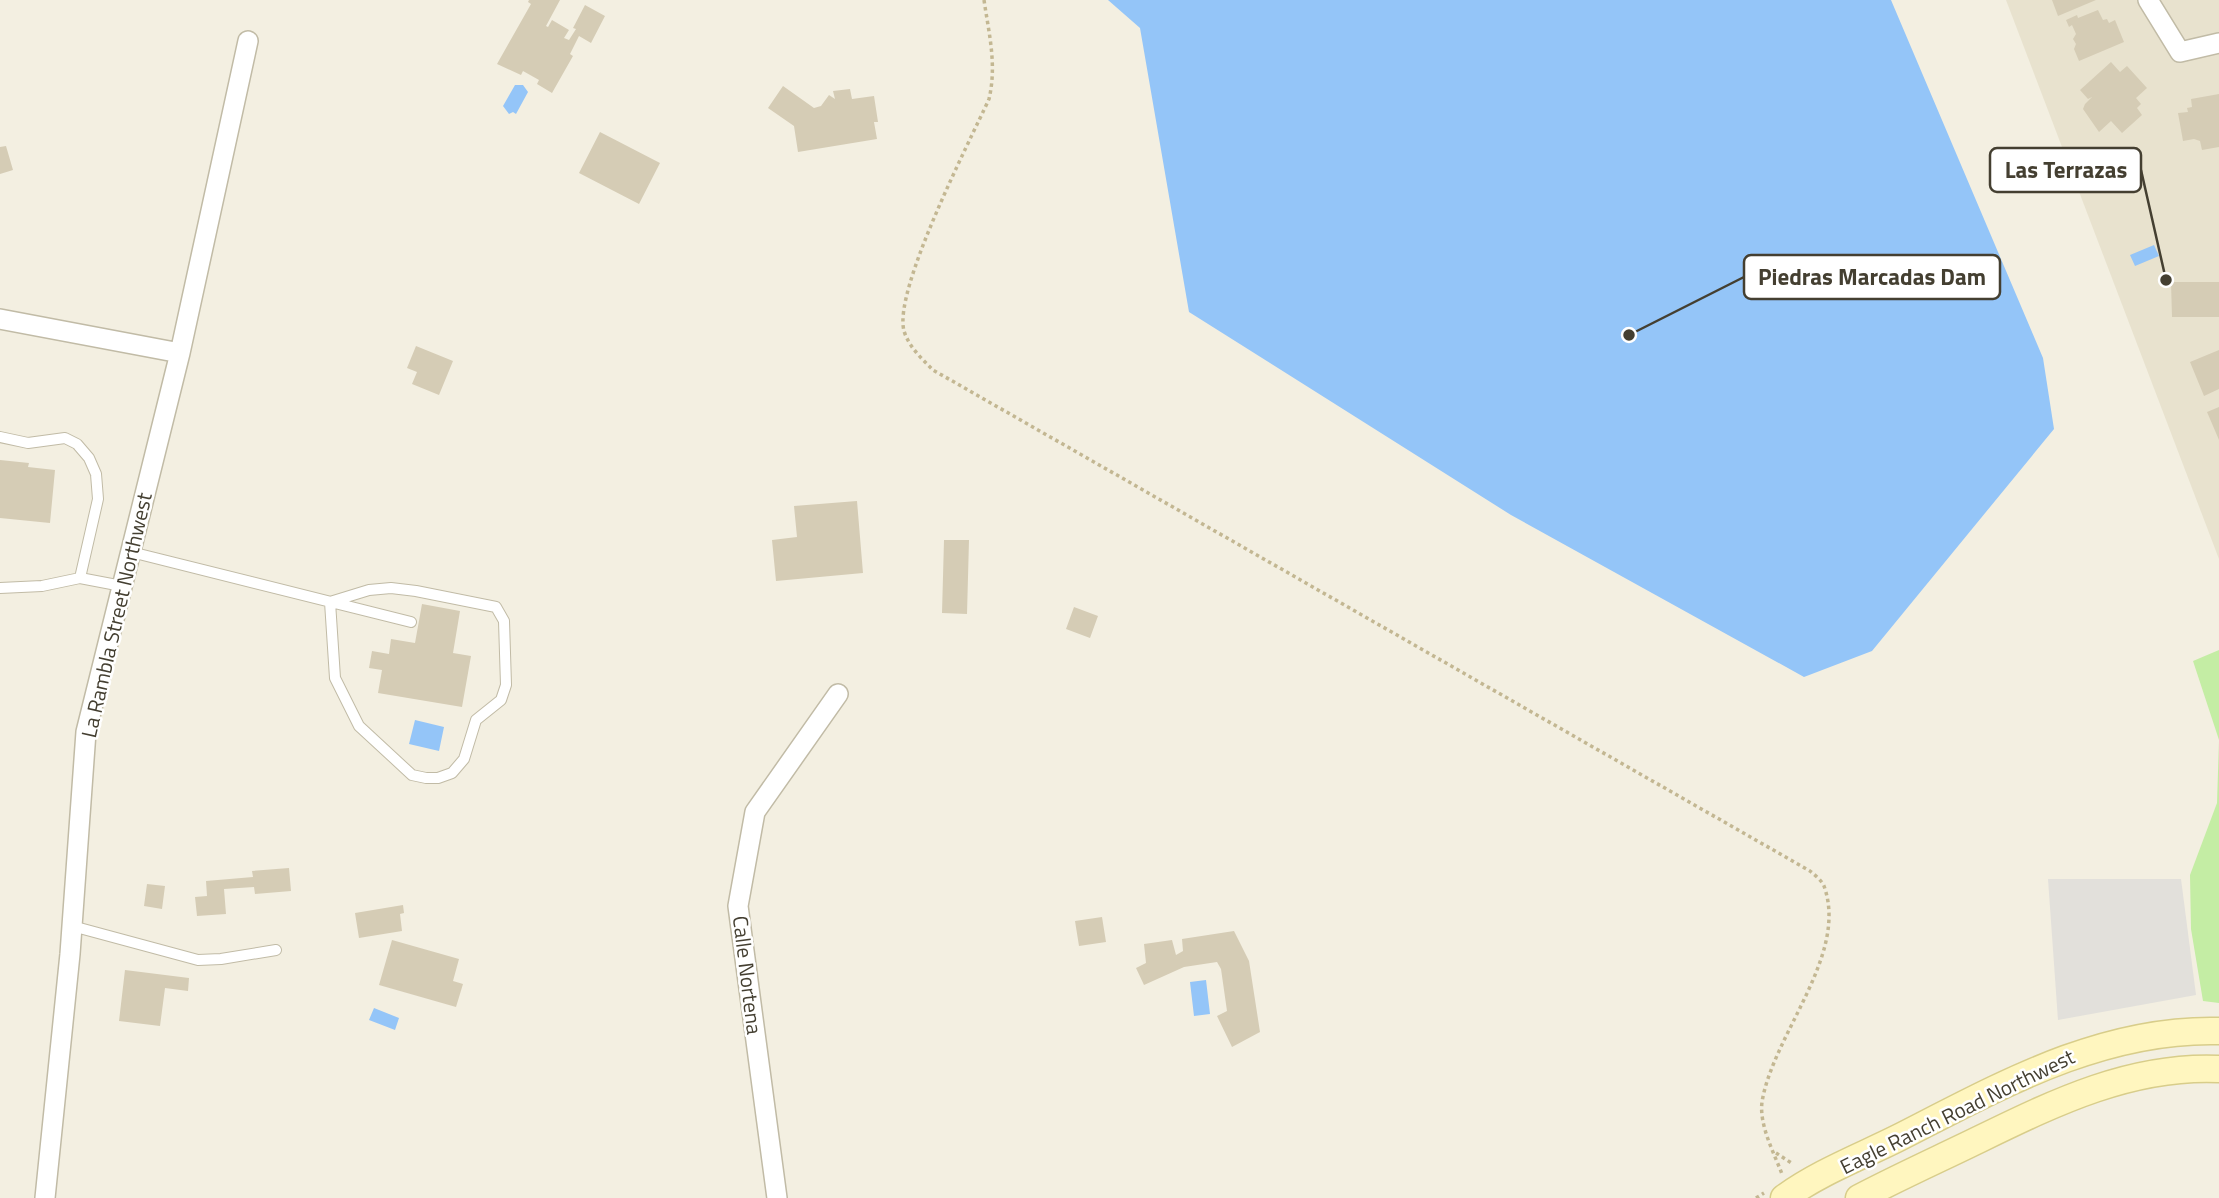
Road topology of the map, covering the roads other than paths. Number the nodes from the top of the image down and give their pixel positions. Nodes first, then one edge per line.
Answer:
1 (2148, 0) edge
2 (248, 41) dead end
3 (2219, 43) edge
4 (0, 319) edge
5 (180, 353) junction
6 (0, 437) edge
7 (131, 552) junction
8 (80, 578) junction
9 (122, 586) junction
10 (0, 588) edge
11 (330, 602) junction
12 (411, 622) dead end
13 (838, 694) dead end
14 (72, 926) junction
15 (276, 950) dead end
16 (2219, 1031) edge
17 (2219, 1069) edge
18 (1787, 1196) edge
19 (46, 1198) edge
20 (777, 1198) edge
21 (1859, 1198) edge

1 - 3 street
2 - 5 street, La Rambla Street Northwest
4 - 5 street
5 - 7 street, La Rambla Street Northwest
6 - 8 lane
7 - 9 street, La Rambla Street Northwest
7 - 11 lane
8 - 9 lane
8 - 10 lane
9 - 14 street, La Rambla Street Northwest
11 - 11 lane
11 - 12 lane
13 - 20 street, Calle Nortena
14 - 15 lane
14 - 19 street, La Rambla Street Northwest
16 - 18 street, Eagle Ranch Road Northwest
17 - 21 street, Eagle Ranch Road Northwest

